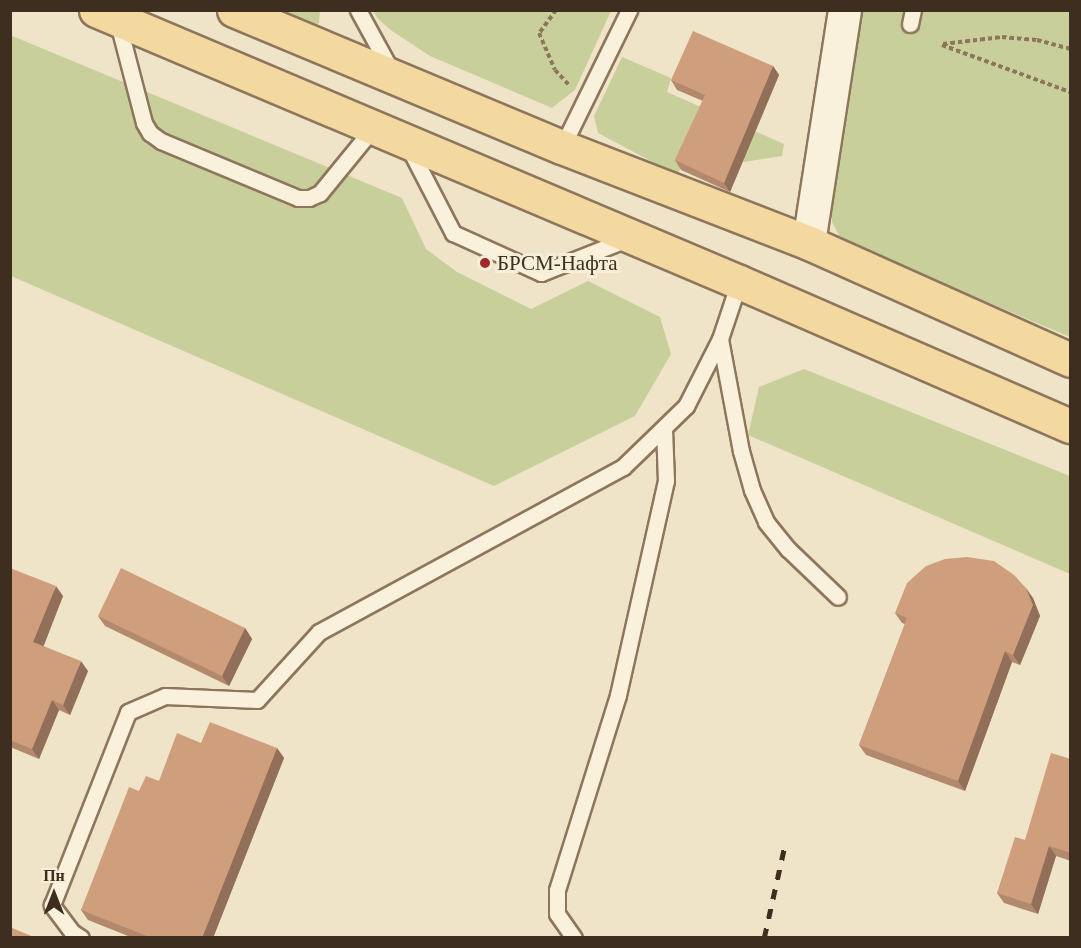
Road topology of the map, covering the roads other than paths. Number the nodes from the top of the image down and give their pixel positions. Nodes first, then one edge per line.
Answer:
1 (234, 10) edge
2 (358, 10) edge
3 (629, 10) edge
4 (845, 10) edge
5 (106, 15) edge
6 (395, 77) junction
7 (373, 128) junction
8 (406, 142) junction
9 (562, 147) junction
10 (633, 237) junction
11 (809, 243) junction
12 (740, 282) junction
13 (720, 339) junction
14 (1071, 360) edge
15 (1071, 426) edge
16 (664, 428) junction
17 (838, 597) dead end
18 (81, 938) edge
19 (574, 938) edge

1 - 6 main road
2 - 6 lane
3 - 9 lane
4 - 11 street
5 - 7 main road
5 - 7 lane
6 - 9 main road
7 - 8 main road
8 - 10 main road
8 - 10 lane
9 - 11 main road
10 - 12 main road
11 - 14 main road
12 - 13 lane
12 - 15 main road
13 - 16 lane
13 - 17 lane
16 - 18 lane
16 - 19 lane

